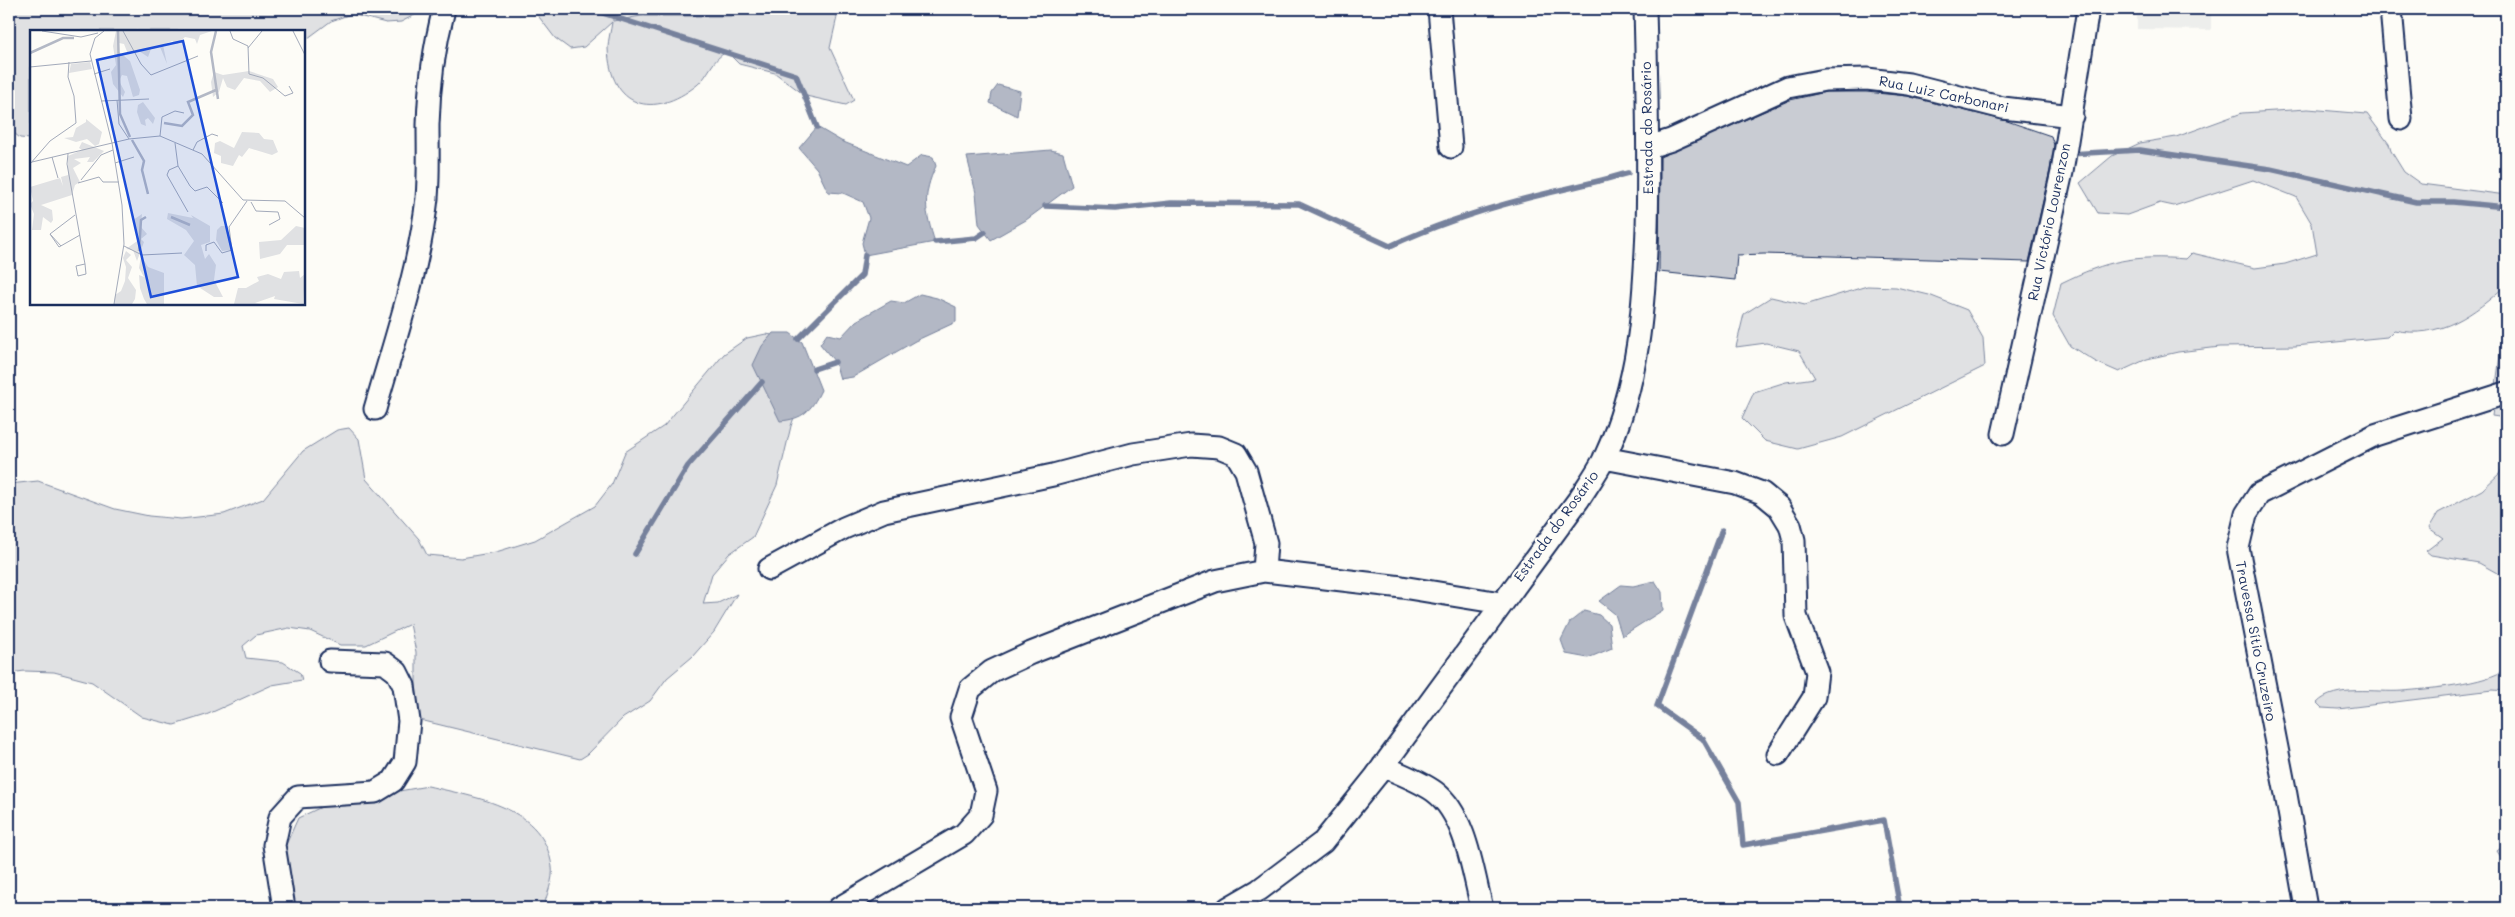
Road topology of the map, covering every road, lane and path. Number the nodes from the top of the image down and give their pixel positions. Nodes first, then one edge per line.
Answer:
1 (444, 9) edge
2 (1439, 9) edge
3 (1645, 9) edge
4 (2088, 9) edge
5 (2391, 9) edge
6 (2072, 116) junction
7 (2400, 119) dead end
8 (1451, 147) dead end
9 (1649, 147) junction
10 (2506, 393) edge
11 (375, 408) dead end
12 (2003, 434) dead end
13 (1604, 458) junction
14 (769, 569) dead end
15 (1264, 571) junction
16 (1501, 603) junction
17 (330, 661) dead end
18 (1778, 754) dead end
19 (1384, 766) junction
20 (284, 908) edge
21 (839, 908) edge
22 (1228, 908) edge
23 (1482, 908) edge
24 (2306, 908) edge

1 - 11 street
2 - 8 street
3 - 9 street, Estrada do Rosário
4 - 6 street, Rua Victório Lourenzon
5 - 7 street
6 - 9 street, Rua Luiz Carbonari
6 - 12 street, Rua Victório Lourenzon
9 - 13 street, Estrada do Rosário
10 - 24 street, Travessa Sítio Cruzeiro
13 - 16 street, Estrada do Rosário
13 - 18 street
14 - 15 street
15 - 16 street
15 - 21 street
16 - 19 street, Estrada do Rosário
17 - 20 street
19 - 22 street, Estrada do Rosário
19 - 23 street

